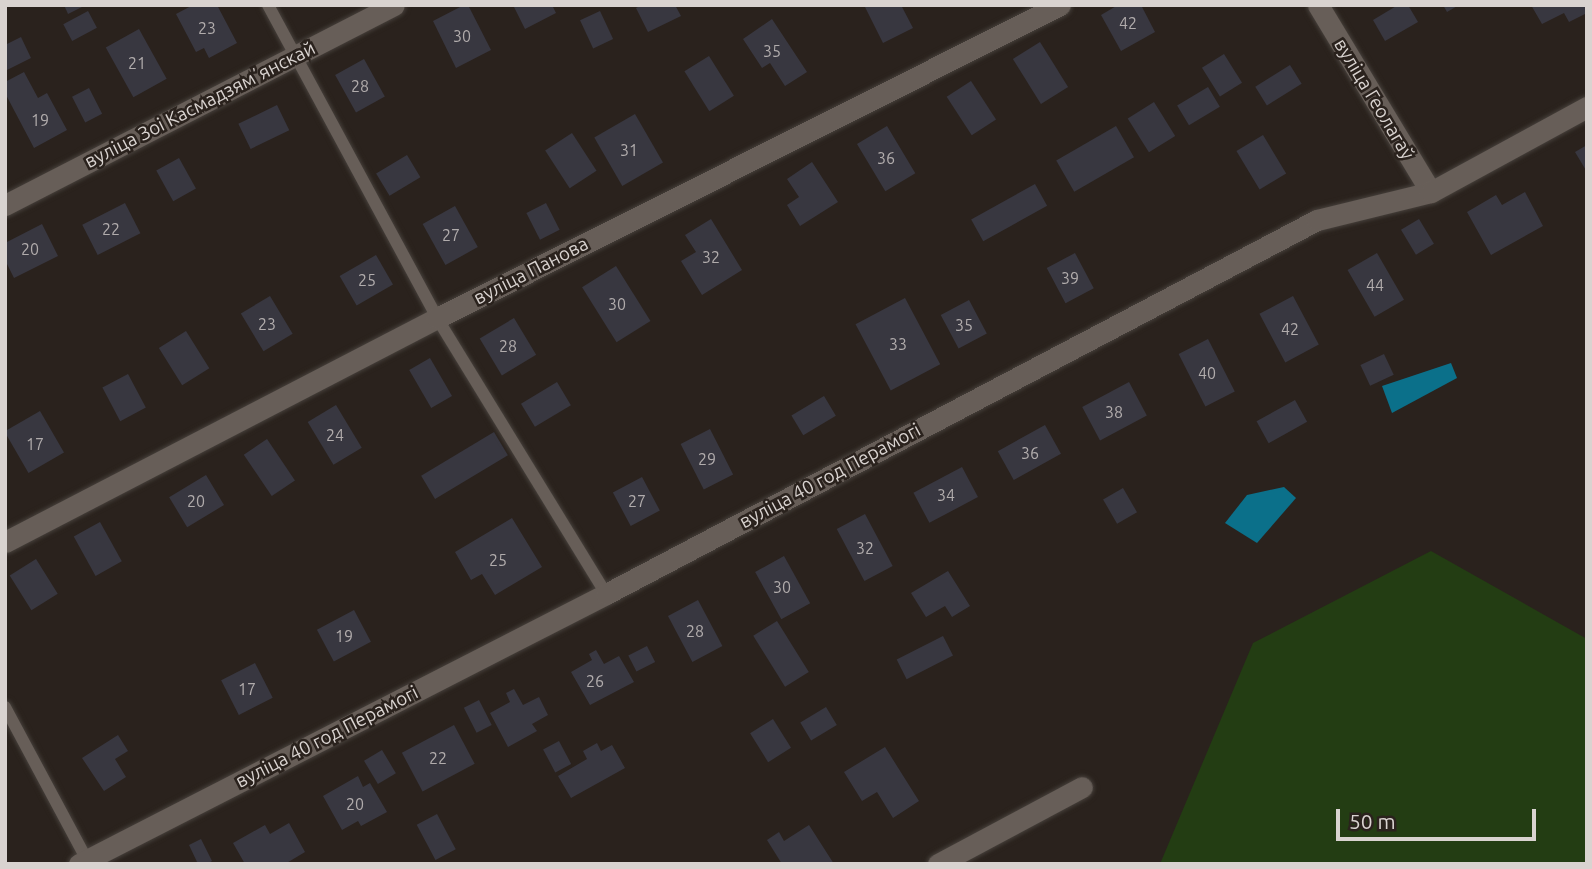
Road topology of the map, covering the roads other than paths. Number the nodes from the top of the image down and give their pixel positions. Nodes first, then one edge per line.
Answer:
1 (268, 5) edge
2 (394, 5) edge
3 (1060, 5) edge
4 (1318, 5) edge
5 (296, 56) junction
6 (1587, 107) edge
7 (1431, 192) junction
8 (5, 205) edge
9 (437, 318) junction
10 (5, 542) edge
11 (606, 594) junction
12 (5, 707) edge
13 (1082, 787) dead end
14 (83, 862) edge
15 (938, 864) edge

1 - 5 lane
2 - 5 street, вуліца Зоі Касмадзямʼянскай
3 - 9 street, вуліца Панова
4 - 7 street, вуліца Геолагаў
5 - 8 street, вуліца Зоі Касмадзямʼянскай
5 - 9 lane
6 - 7 street, вуліца 40 год Перамогі
7 - 11 street, вуліца 40 год Перамогі
9 - 10 street, вуліца Панова
9 - 11 lane
11 - 14 street, вуліца 40 год Перамогі
12 - 14 lane
13 - 15 street

